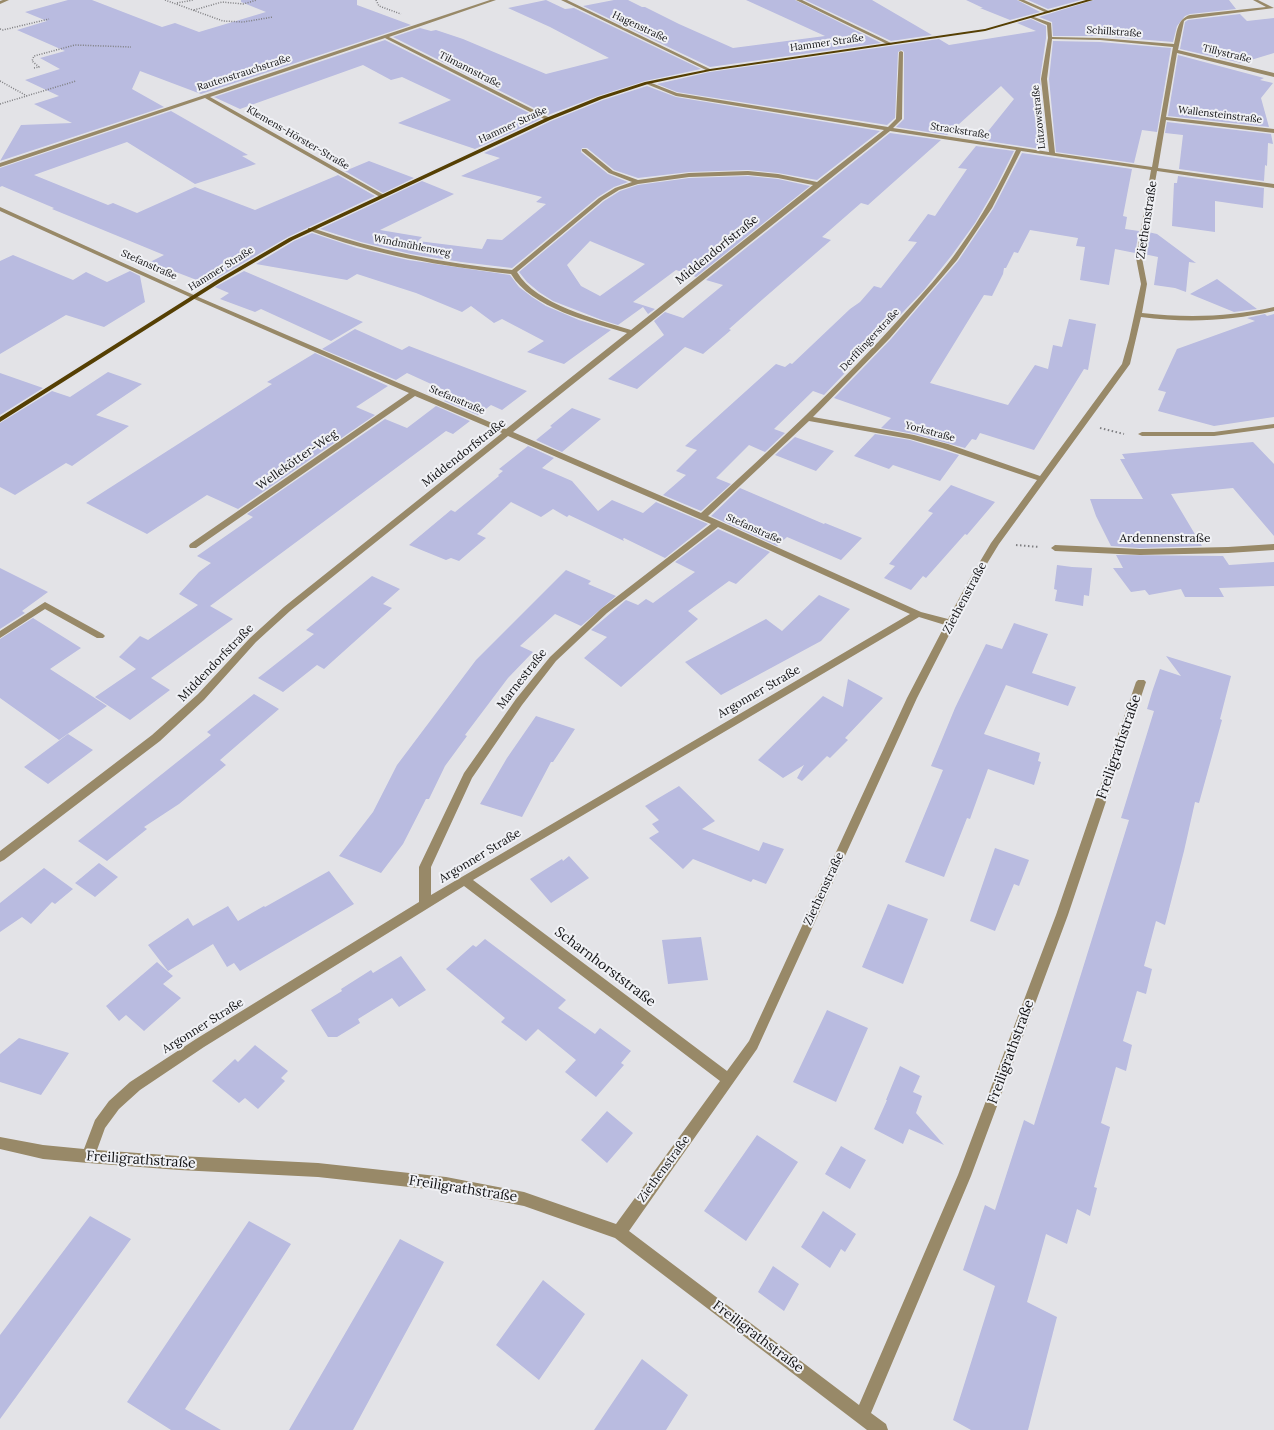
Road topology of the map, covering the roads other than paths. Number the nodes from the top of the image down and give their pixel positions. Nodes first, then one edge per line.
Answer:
1 (7, 0) edge
2 (494, 0) edge
3 (563, 0) edge
4 (798, 0) edge
5 (1020, 0) edge
6 (1091, 0) edge
7 (1255, 0) edge
8 (0, 3) edge
9 (1273, 9) edge
10 (1049, 12) junction
11 (1033, 18) junction
12 (384, 36) junction
13 (1050, 38) junction
14 (891, 44) junction
15 (1176, 48) junction
16 (901, 52) dead end
17 (710, 70) junction
18 (1274, 75) edge
19 (646, 83) junction
20 (205, 96) junction
21 (1164, 118) junction
22 (548, 119) junction
23 (889, 130) junction
24 (1274, 130) edge
25 (1018, 149) junction
26 (584, 150) dead end
27 (1052, 154) junction
28 (0, 165) edge
29 (1154, 169) junction
30 (637, 182) junction
31 (818, 184) junction
32 (1274, 186) edge
33 (382, 196) junction
34 (0, 209) edge
35 (310, 229) junction
36 (513, 272) junction
37 (194, 297) junction
38 (1274, 309) edge
39 (1137, 314) junction
40 (633, 333) junction
41 (414, 393) junction
42 (808, 418) junction
43 (0, 420) edge
44 (1274, 426) edge
45 (508, 434) junction
46 (1142, 434) dead end
47 (1042, 479) junction
48 (702, 517) junction
49 (717, 524) junction
50 (194, 546) dead end
51 (1274, 547) edge
52 (1055, 548) road end
53 (918, 614) junction
54 (951, 623) junction
55 (0, 635) edge
56 (100, 636) dead end
57 (1140, 682) dead end
58 (0, 857) edge
59 (464, 880) junction
60 (425, 904) junction
61 (728, 1079) junction
62 (0, 1143) edge
63 (88, 1156) junction
64 (619, 1232) junction
65 (862, 1416) junction
66 (880, 1430) edge

1 - 8 street
2 - 12 street, Rautenstrauchstraße
3 - 17 street, Hagenstraße
4 - 14 street
5 - 10 street
6 - 10 main road, Hammer Straße
7 - 9 street
9 - 15 street, Ziethenstraße
10 - 11 main road, Hammer Straße
11 - 13 street
11 - 14 main road, Hammer Straße
12 - 20 street, Rautenstrauchstraße
12 - 22 street, Tilmannstraße
13 - 15 street, Schillstraße
13 - 27 street, Lützowstraße
14 - 17 main road, Hammer Straße
15 - 18 street, Tillystraße
15 - 21 street, Ziethenstraße
16 - 23 street, Middendorfstraße
17 - 19 main road, Hammer Straße
19 - 22 main road, Hammer Straße
19 - 23 street, Strackstraße
20 - 28 street, Rautenstrauchstraße
20 - 33 street, Klemens-Hörster-Straße
21 - 24 street, Wallensteinstraße
21 - 29 street, Ziethenstraße
22 - 33 main road, Hammer Straße
23 - 25 street, Strackstraße
23 - 31 street, Middendorfstraße
25 - 27 street, Strackstraße
25 - 42 street, Derfflingerstraße
26 - 30 street
27 - 29 street, Strackstraße
29 - 32 street, Strackstraße
29 - 39 street, Ziethenstraße
30 - 31 street
30 - 36 street
31 - 40 street, Middendorfstraße
33 - 35 main road, Hammer Straße
34 - 37 street, Stefanstraße
35 - 36 street, Windmühlenweg
35 - 37 main road, Hammer Straße
36 - 40 street
37 - 41 street, Stefanstraße
37 - 43 main road, Hammer Straße
38 - 39 street
39 - 47 street, Ziethenstraße
40 - 45 street, Middendorfstraße
41 - 45 street, Stefanstraße
41 - 50 street, Wellekötter-Weg
42 - 47 street, Yorkstraße
42 - 48 street, Derfflingerstraße
44 - 46 street
45 - 48 street, Stefanstraße
45 - 58 street, Middendorfstraße
47 - 54 street, Ziethenstraße
48 - 49 street, Stefanstraße
49 - 53 street, Stefanstraße
49 - 60 street, Marnestraße
51 - 52 street, Ardennenstraße
53 - 54 street, Stefanstraße
53 - 59 street, Argonner Straße
54 - 61 street, Ziethenstraße
55 - 56 street
57 - 65 street, Freiligrathstraße
59 - 60 street, Argonner Straße
59 - 61 street, Scharnhorststraße
60 - 63 street, Argonner Straße
61 - 64 street, Ziethenstraße
62 - 63 street, Freiligrathstraße
63 - 64 street, Freiligrathstraße
64 - 65 street, Freiligrathstraße
65 - 66 street, Freiligrathstraße

